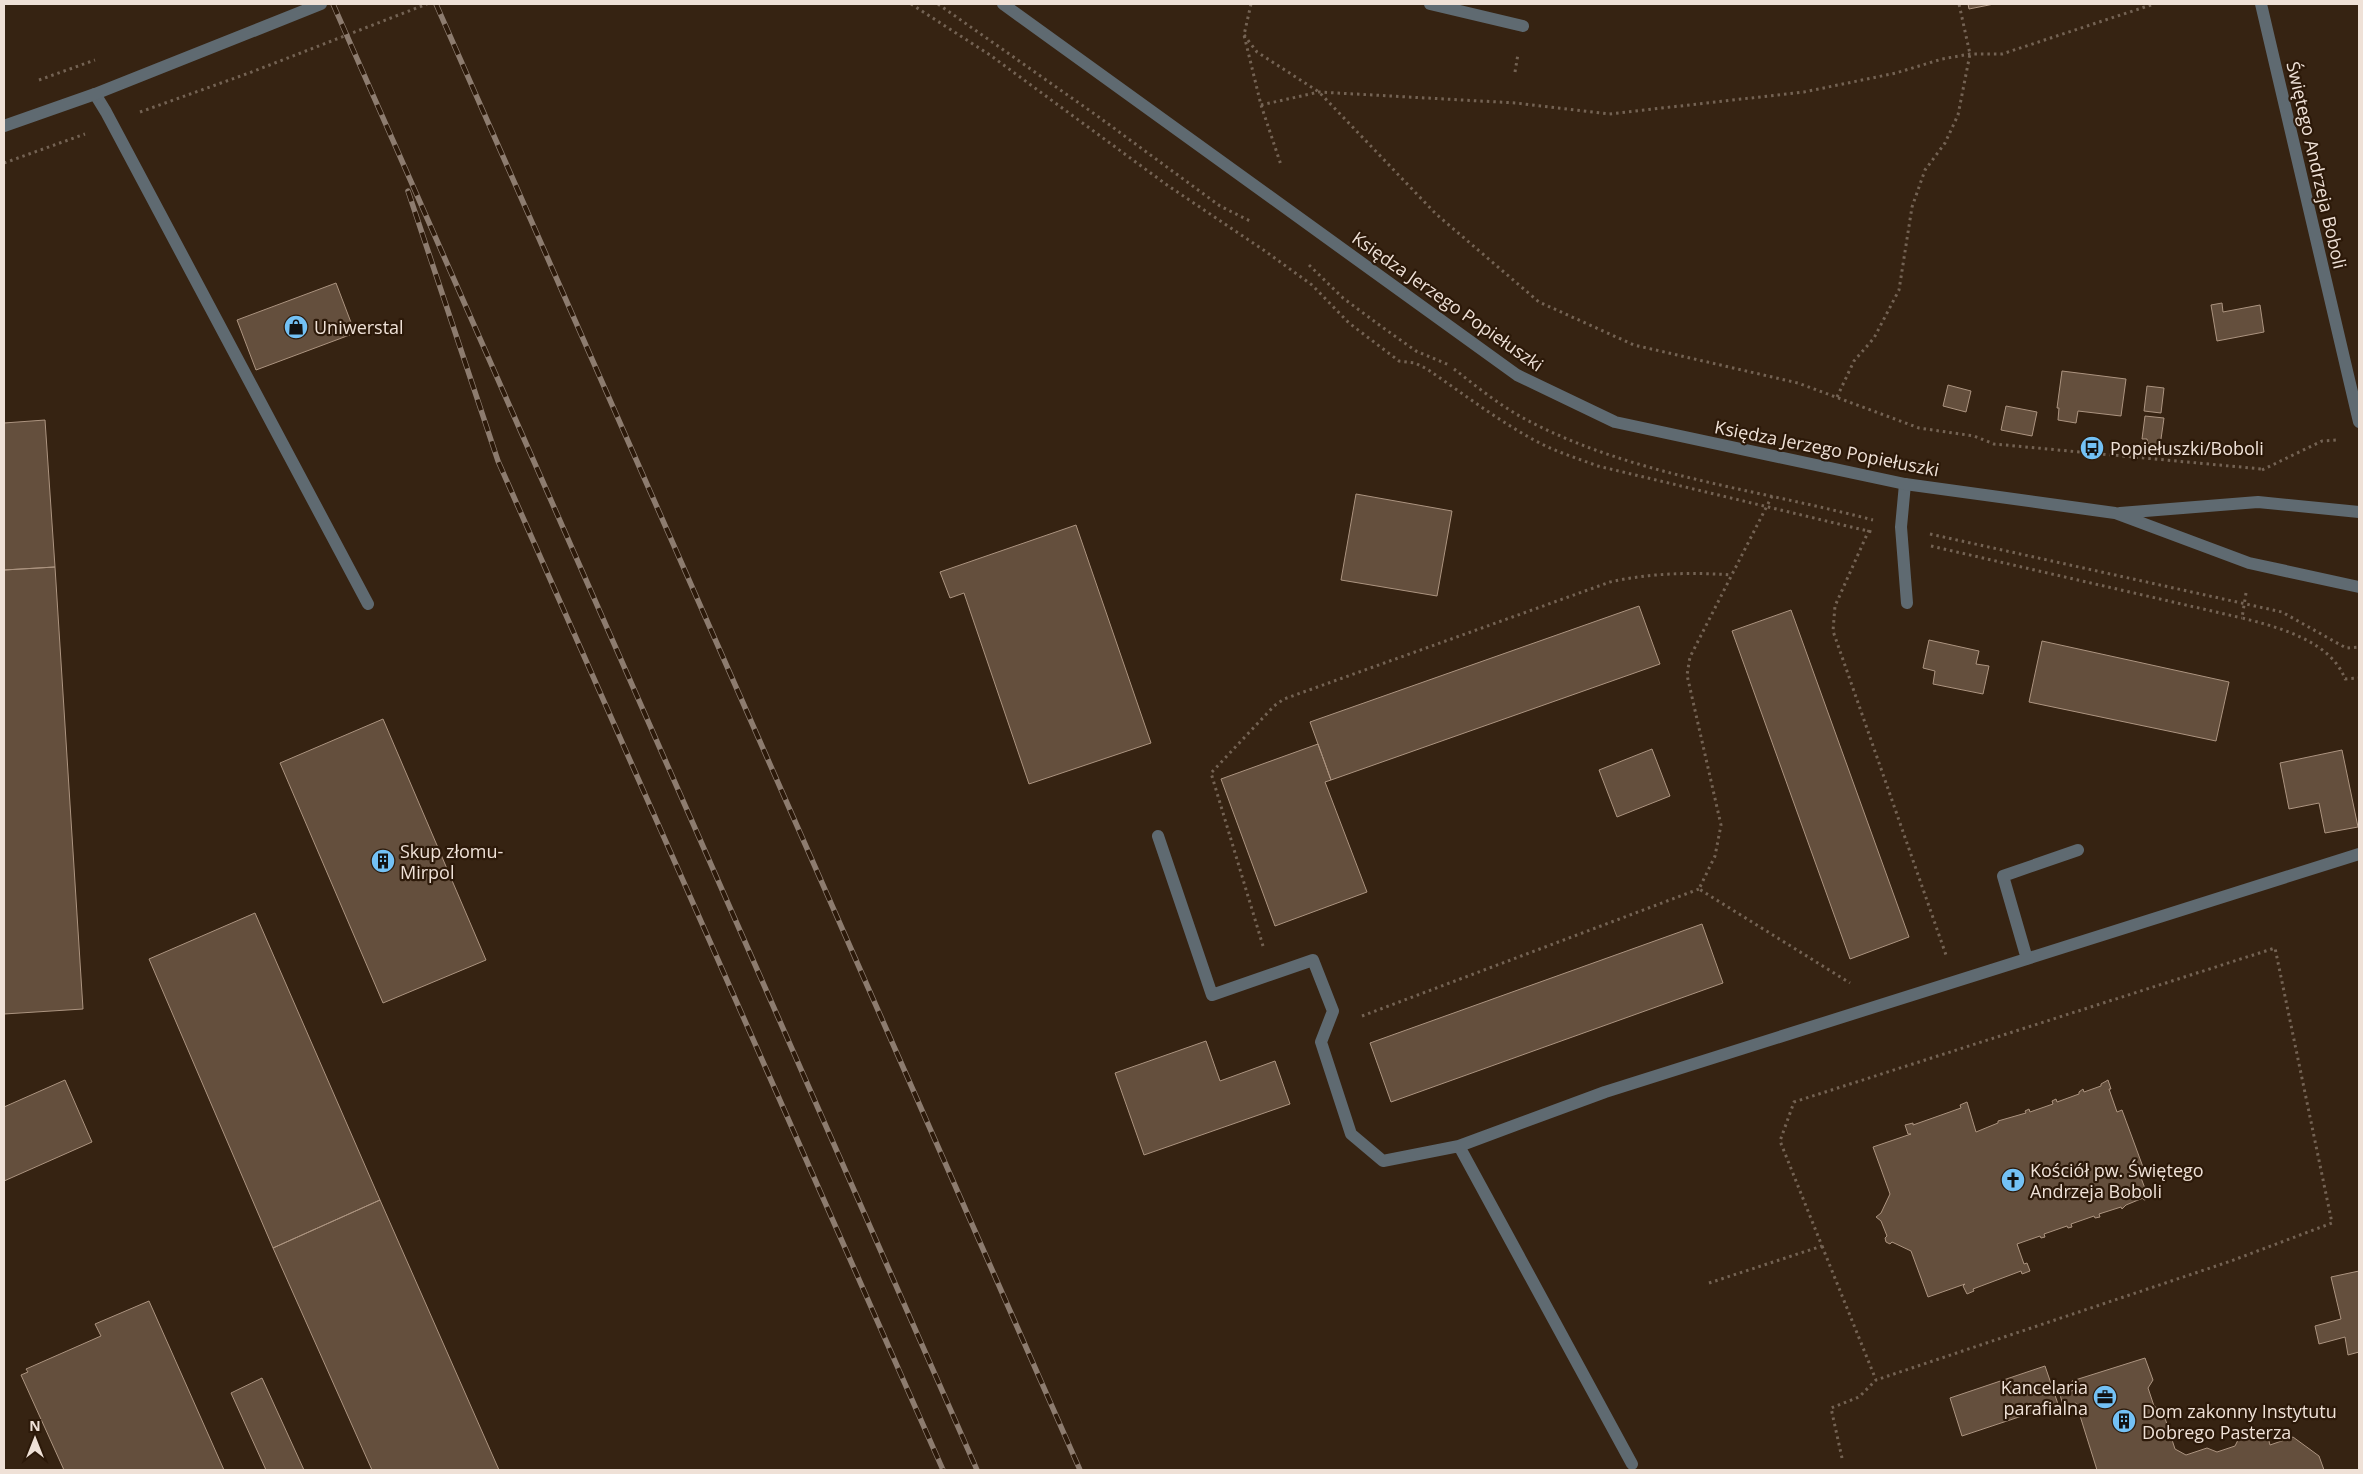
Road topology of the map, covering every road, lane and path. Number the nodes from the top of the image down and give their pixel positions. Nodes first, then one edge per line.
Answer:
1 (321, 4) edge
2 (427, 4) edge
3 (938, 4) edge
4 (1003, 4) edge
5 (1251, 4) edge
6 (1430, 4) edge
7 (1959, 4) edge
8 (2154, 4) edge
9 (2261, 4) edge
10 (1523, 26) dead end
11 (1244, 35) junction
12 (1970, 54) junction
13 (249, 73) dead end
14 (1318, 92) junction
15 (95, 94) junction
16 (1261, 105) junction
17 (4, 126) edge
18 (1281, 166) dead end
19 (1253, 222) dead end
20 (1306, 262) dead end
21 (1837, 397) junction
22 (2359, 422) edge
23 (2262, 469) dead end
24 (1905, 484) junction
25 (1772, 496) junction
26 (2359, 512) edge
27 (2115, 513) junction
28 (1872, 520) junction
29 (1900, 528) junction
30 (1732, 575) junction
31 (2359, 587) edge
32 (1907, 603) dead end
33 (368, 604) dead end
34 (2359, 647) edge
35 (1158, 836) dead end
36 (2078, 850) dead end
37 (2359, 854) edge
38 (1699, 889) junction
39 (2027, 959) junction
40 (1272, 974) junction
41 (1955, 981) junction
42 (1881, 1005) junction
43 (1328, 1025) junction
44 (1459, 1146) junction
45 (1822, 1246) junction
46 (1709, 1283) dead end
47 (1876, 1380) junction
48 (1842, 1458) dead end
49 (1632, 1464) dead end

1 - 15 street
2 - 13 path
3 - 19 path
4 - 24 street, Księdza Jerzego Popiełuszki
5 - 11 path
6 - 10 street
7 - 12 path
8 - 12 path
9 - 22 street, Świętego Andrzeja Boboli
11 - 14 path
11 - 16 path
12 - 14 path
12 - 21 path
14 - 16 path
14 - 21 path
15 - 17 street
15 - 33 street
16 - 18 path
20 - 25 path
21 - 23 path
24 - 27 street, Księdza Jerzego Popiełuszki
24 - 29 street
25 - 28 path
25 - 30 path
26 - 27 street, Księdza Jerzego Popiełuszki
27 - 31 street, Księdza Jerzego Popiełuszki
28 - 29 path
28 - 41 path
29 - 32 street
29 - 34 path
30 - 38 path
30 - 40 path
35 - 40 street
36 - 39 street
37 - 39 street
38 - 42 path
38 - 43 path
39 - 41 street
40 - 43 street
41 - 42 street
42 - 44 street
43 - 44 street
44 - 49 street
45 - 46 path
45 - 47 path
45 - 47 path
47 - 48 path

